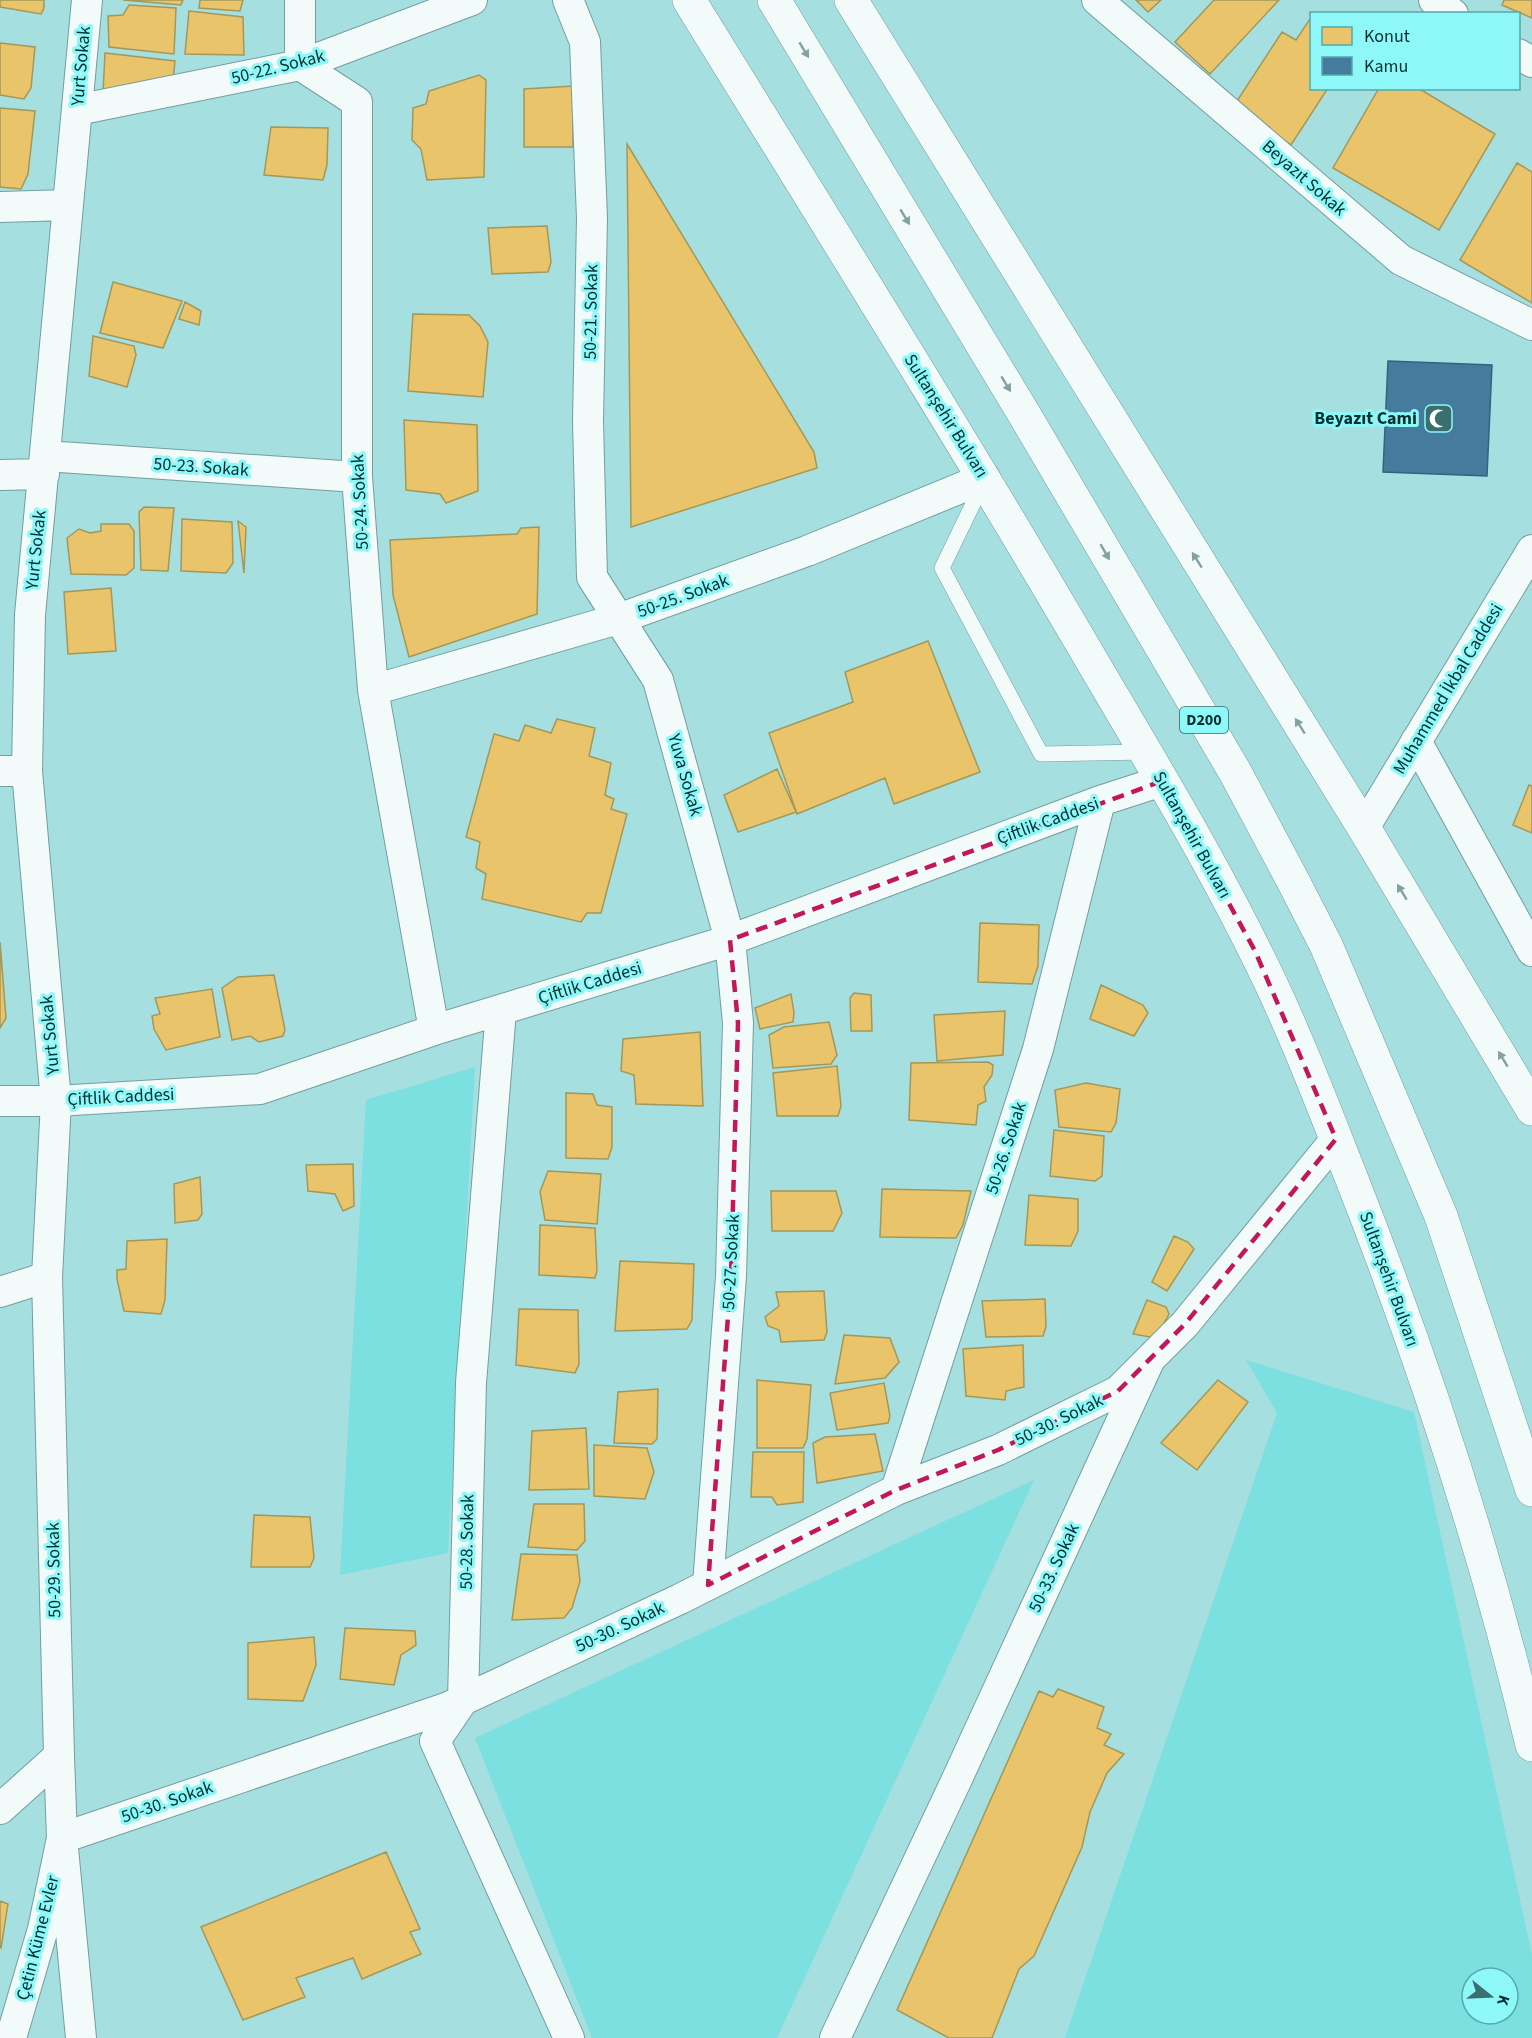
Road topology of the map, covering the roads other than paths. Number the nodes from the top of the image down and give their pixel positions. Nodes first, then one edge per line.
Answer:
1 (87, 0) edge
2 (300, 0) edge
3 (472, 0) edge
4 (568, 0) edge
5 (689, 0) edge
6 (774, 0) edge
7 (851, 0) edge
8 (1097, 0) edge
9 (300, 65) junction
10 (77, 110) junction
11 (68, 205) junction
12 (0, 207) edge
13 (1532, 325) edge
14 (44, 465) junction
15 (0, 475) edge
16 (357, 477) junction
17 (985, 478) junction
18 (1532, 550) edge
19 (618, 619) junction
20 (374, 690) junction
21 (1416, 741) junction
22 (1145, 752) junction
23 (13, 771) edge
24 (1162, 782) junction
25 (1100, 801) junction
26 (1364, 828) junction
27 (730, 940) junction
28 (1529, 940) edge
29 (501, 1010) junction
30 (434, 1030) junction
31 (0, 1101) edge
32 (56, 1101) junction
33 (1532, 1109) edge
34 (1336, 1139) junction
35 (47, 1277) junction
36 (0, 1292) edge
37 (1150, 1359) junction
38 (896, 1490) junction
39 (1532, 1490) edge
40 (708, 1585) junction
41 (463, 1700) junction
42 (1532, 1746) edge
43 (59, 1756) junction
44 (0, 1809) edge
45 (62, 1838) junction
46 (11, 2038) edge
47 (81, 2038) edge
48 (569, 2038) edge
49 (835, 2038) edge

1 - 10 street, Yurt Sokak
2 - 9 street
3 - 9 street, 50-22. Sokak
4 - 19 street, 50-21. Sokak
5 - 17 main road, Sultanşehir Bulvarı
6 -> 39 main road, D200
26 -> 7 main road
8 - 13 street, Beyazıt Sokak
9 - 10 street, 50-22. Sokak
9 - 16 street, 50-24. Sokak
10 - 11 street, Yurt Sokak
11 - 12 street
11 - 14 street, Yurt Sokak
14 - 15 street, 50-23. Sokak
14 - 16 street, 50-23. Sokak
14 - 23 street, Yurt Sokak
16 - 20 street, 50-24. Sokak
17 - 19 street, 50-25. Sokak
17 - 22 main road, Sultanşehir Bulvarı
17 - 22 lane
18 - 21 street, Muhammed İkbal Caddesi
19 - 20 street, 50-25. Sokak
19 - 27 street, Yuva Sokak
20 - 30 street, 50-24. Sokak
21 - 26 street, Muhammed İkbal Caddesi
21 - 28 street
22 - 24 main road, Sultanşehir Bulvarı
23 - 32 street, Yurt Sokak
24 - 25 street, Çiftlik Caddesi
24 - 34 main road, Sultanşehir Bulvarı
25 - 27 street, Çiftlik Caddesi
25 - 38 street, 50-26. Sokak
33 -> 26 main road
27 - 29 street, Çiftlik Caddesi
27 - 40 street, 50-27. Sokak
29 - 30 street, Çiftlik Caddesi
29 - 41 street, 50-28. Sokak
30 - 32 street, Çiftlik Caddesi
31 - 32 street, Çiftlik Caddesi
32 - 35 street, 50-29. Sokak
34 - 37 street, 50-33. Sokak
34 - 42 main road, Sultanşehir Bulvarı
35 - 36 street
35 - 43 street, 50-29. Sokak
37 - 38 street, 50-30. Sokak
37 - 49 street, 50-33. Sokak
38 - 40 street, 50-30. Sokak
40 - 41 street, 50-30. Sokak
41 - 45 street, 50-30. Sokak
41 - 48 street
43 - 44 street
43 - 45 street, 50-29. Sokak
45 - 46 street, Çetin Küme Evler
45 - 47 street, 50-29. Sokak

